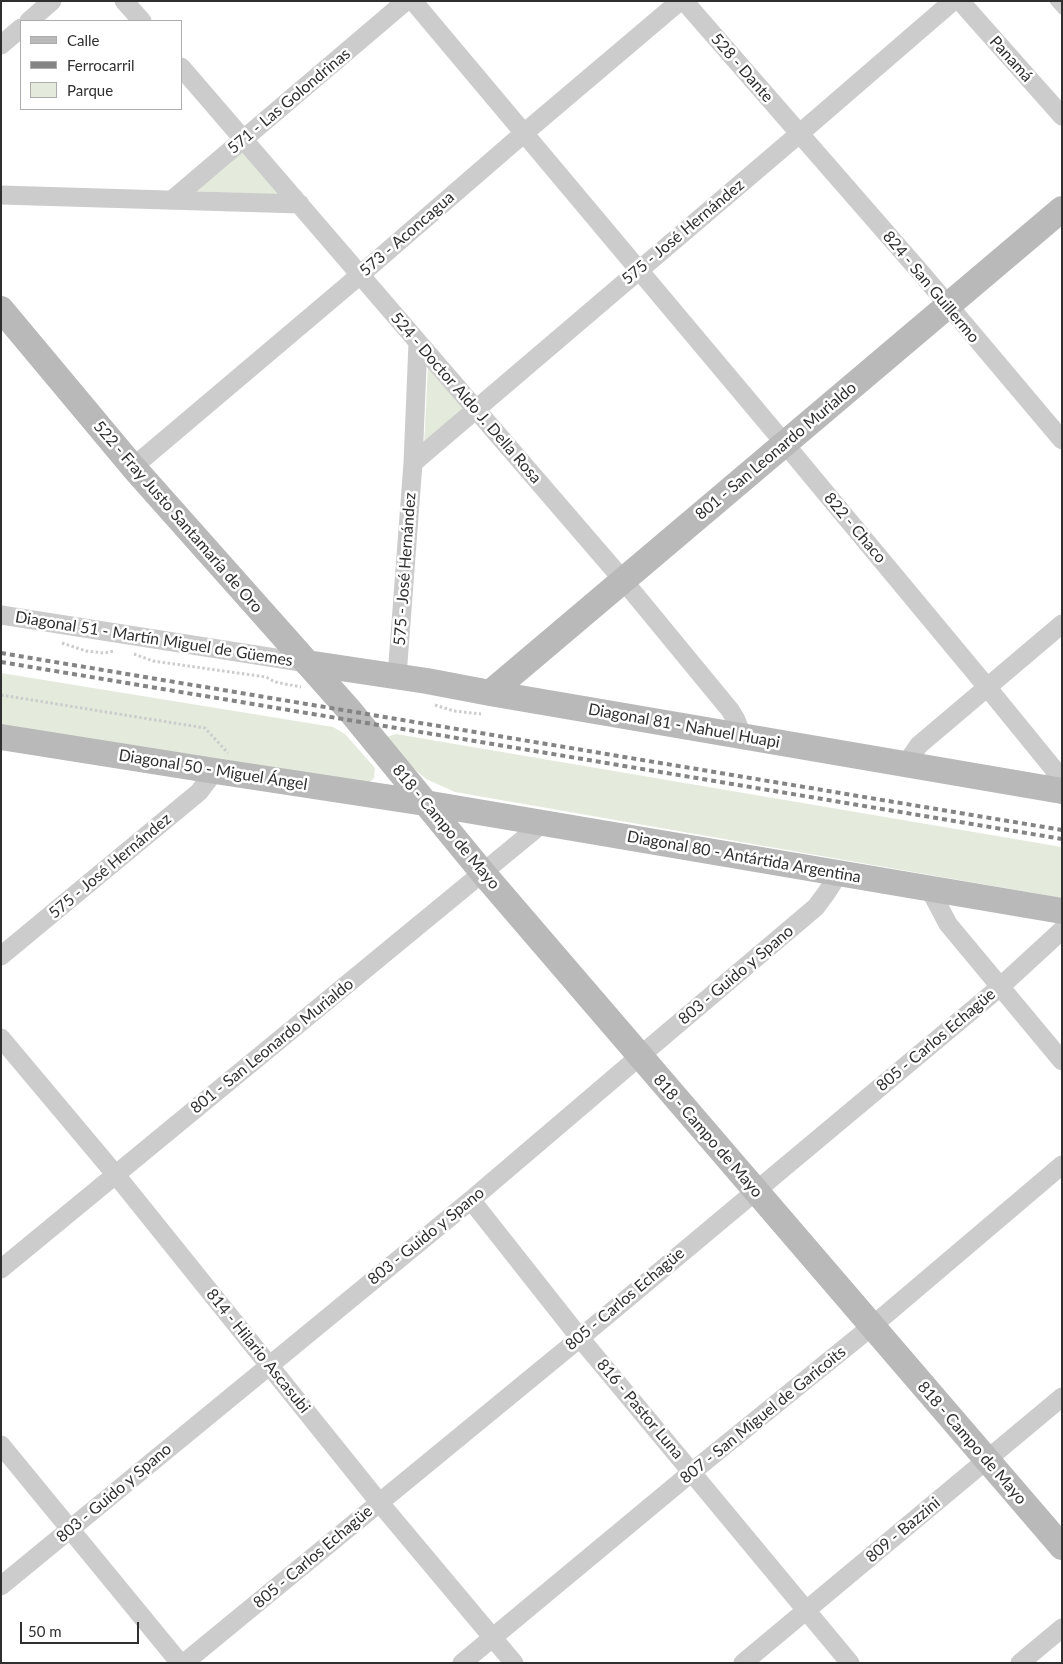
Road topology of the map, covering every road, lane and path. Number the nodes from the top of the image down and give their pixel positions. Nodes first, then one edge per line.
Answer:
1 (52, 1) edge
2 (124, 1) edge
3 (406, 1) edge
4 (413, 1) edge
5 (680, 1) edge
6 (684, 1) edge
7 (953, 1) edge
8 (960, 1) edge
9 (1054, 1) edge
10 (1062, 10) edge
11 (30, 20) edge
12 (141, 20) edge
13 (20, 29) edge
14 (1, 45) edge
15 (182, 68) edge
16 (1062, 116) edge
17 (523, 134) junction
18 (799, 134) junction
19 (244, 139) junction
20 (1, 194) edge
21 (172, 200) junction
22 (300, 204) junction
23 (1062, 209) edge
24 (639, 269) junction
25 (360, 275) junction
26 (947, 306) junction
27 (1, 309) edge
28 (418, 343) junction
29 (475, 409) junction
30 (1062, 440) edge
31 (785, 444) junction
32 (413, 463) junction
33 (133, 467) junction
34 (623, 580) junction
35 (1, 615) edge
36 (1062, 624) edge
37 (307, 663) junction
38 (397, 676) junction
39 (987, 687) junction
40 (490, 693) junction
41 (1, 695) edge
42 (358, 721) joint
43 (1, 736) edge
44 (742, 736) junction
45 (222, 765) junction
46 (905, 765) junction
47 (1061, 791) edge
48 (426, 803) junction
49 (543, 823) junction
50 (483, 873) junction
51 (839, 873) junction
52 (929, 888) junction
53 (1062, 911) edge
54 (1062, 930) edge
55 (1, 956) edge
56 (1000, 987) junction
57 (1, 1038) edge
58 (640, 1056) junction
59 (1062, 1061) edge
60 (1062, 1165) edge
61 (116, 1175) junction
62 (755, 1190) junction
63 (471, 1200) junction
64 (1, 1269) edge
65 (871, 1326) junction
66 (580, 1338) junction
67 (269, 1365) junction
68 (1062, 1397) edge
69 (1, 1445) edge
70 (988, 1460) junction
71 (692, 1472) junction
72 (379, 1502) junction
73 (70, 1530) junction
74 (1062, 1547) edge
75 (1, 1586) edge
76 (806, 1610) junction
77 (1062, 1628) edge
78 (493, 1637) junction
79 (180, 1663) edge
80 (184, 1663) edge
81 (462, 1663) edge
82 (514, 1663) edge
83 (743, 1663) edge
84 (850, 1663) edge
85 (1020, 1663) edge

1 - 11 street
2 - 12 street
3 - 19 street, 571 - Las Golondrinas
4 - 17 street, 822 - Chaco
5 - 17 street, 573 - Aconcagua
6 - 18 street, 528 - Dante
7 - 18 street, 575 - José Hernández
8 - 16 street, Panamá
9 - 10 lane
13 - 14 street
15 - 19 street, 524 - Doctor Aldo J. Della Rosa
17 - 24 street, 822 - Chaco
17 - 25 street, 573 - Aconcagua
18 - 24 street, 575 - José Hernández
18 - 26 street, 824 - San Guillermo
19 - 21 street, 571 - Las Golondrinas
19 - 22 street, 524 - Doctor Aldo J. Della Rosa
20 - 21 street
21 - 22 street
22 - 25 street, 524 - Doctor Aldo J. Della Rosa
23 - 26 street, 801 - San Leonardo Murialdo
24 - 29 street, 575 - José Hernández
24 - 31 street, 822 - Chaco
25 - 28 street, 524 - Doctor Aldo J. Della Rosa
25 - 33 street, 573 - Aconcagua
26 - 30 street, 824 - San Guillermo
26 - 31 street, 801 - San Leonardo Murialdo
27 - 33 street, 522 - Fray Justo Santamaría de Oro
28 - 29 street, 524 - Doctor Aldo J. Della Rosa
28 - 32 street, 575 - José Hernández
29 - 32 street, 575 - José Hernández
29 - 34 street, 524 - Doctor Aldo J. Della Rosa
31 - 34 street, 801 - San Leonardo Murialdo
31 - 39 street, 822 - Chaco
32 - 38 street, 575 - José Hernández
33 - 37 street, 522 - Fray Justo Santamaría de Oro
34 - 40 street, 801 - San Leonardo Murialdo
34 - 44 street, 524 - Doctor Aldo J. Della Rosa
35 - 37 street, Diagonal 51 - Martín Miguel de Güemes
36 - 39 street
37 - 38 street, Diagonal 81 - Nahuel Huapi
37 - 42 street, 522 - Fray Justo Santamaría de Oro
38 - 40 street, Diagonal 81 - Nahuel Huapi
39 - 46 street
39 - 47 street, 822 - Chaco
40 - 44 street, Diagonal 81 - Nahuel Huapi
41 - 45 path
42 - 48 street, 818 - Campo de Mayo
43 - 45 street, Diagonal 50 - Miguel Ángel
44 - 46 street, Diagonal 81 - Nahuel Huapi
45 - 48 street, Diagonal 50 - Miguel Ángel
45 - 55 street, 575 - José Hernández
46 - 47 street, Diagonal 81 - Nahuel Huapi
48 - 49 street, Diagonal 80 - Antártida Argentina
48 - 50 street, 818 - Campo de Mayo
49 - 50 street, 801 - San Leonardo Murialdo
49 - 51 street, Diagonal 80 - Antártida Argentina
50 - 58 street, 818 - Campo de Mayo
50 - 61 street, 801 - San Leonardo Murialdo
51 - 52 street, Diagonal 80 - Antártida Argentina
51 - 58 street, 803 - Guido y Spano
52 - 53 street, Diagonal 80 - Antártida Argentina
52 - 56 street
54 - 56 street, 805 - Carlos Echagüe
56 - 59 street
56 - 62 street, 805 - Carlos Echagüe
57 - 61 street, 814 - Hilario Ascasubi
58 - 62 street, 818 - Campo de Mayo
58 - 63 street, 803 - Guido y Spano
60 - 65 street, 807 - San Miguel de Garicoits
61 - 64 street, 801 - San Leonardo Murialdo
61 - 67 street, 814 - Hilario Ascasubi
62 - 65 street, 818 - Campo de Mayo
62 - 66 street, 805 - Carlos Echagüe
63 - 66 street, 816 - Pastor Luna
63 - 67 street, 803 - Guido y Spano
65 - 70 street, 818 - Campo de Mayo
65 - 71 street, 807 - San Miguel de Garicoits
66 - 71 street, 816 - Pastor Luna
66 - 72 street, 805 - Carlos Echagüe
67 - 72 street, 814 - Hilario Ascasubi
67 - 73 street, 803 - Guido y Spano
68 - 70 street, 809 - Bazzini
69 - 73 street
70 - 74 street, 818 - Campo de Mayo
70 - 76 street, 809 - Bazzini
71 - 76 street, 816 - Pastor Luna
71 - 78 street, 807 - San Miguel de Garicoits
72 - 78 street, 814 - Hilario Ascasubi
72 - 80 street, 805 - Carlos Echagüe
73 - 75 street, 803 - Guido y Spano
73 - 79 street
76 - 83 street, 809 - Bazzini
76 - 84 street, 816 - Pastor Luna
77 - 85 street
78 - 81 street, 807 - San Miguel de Garicoits
78 - 82 street, 814 - Hilario Ascasubi

